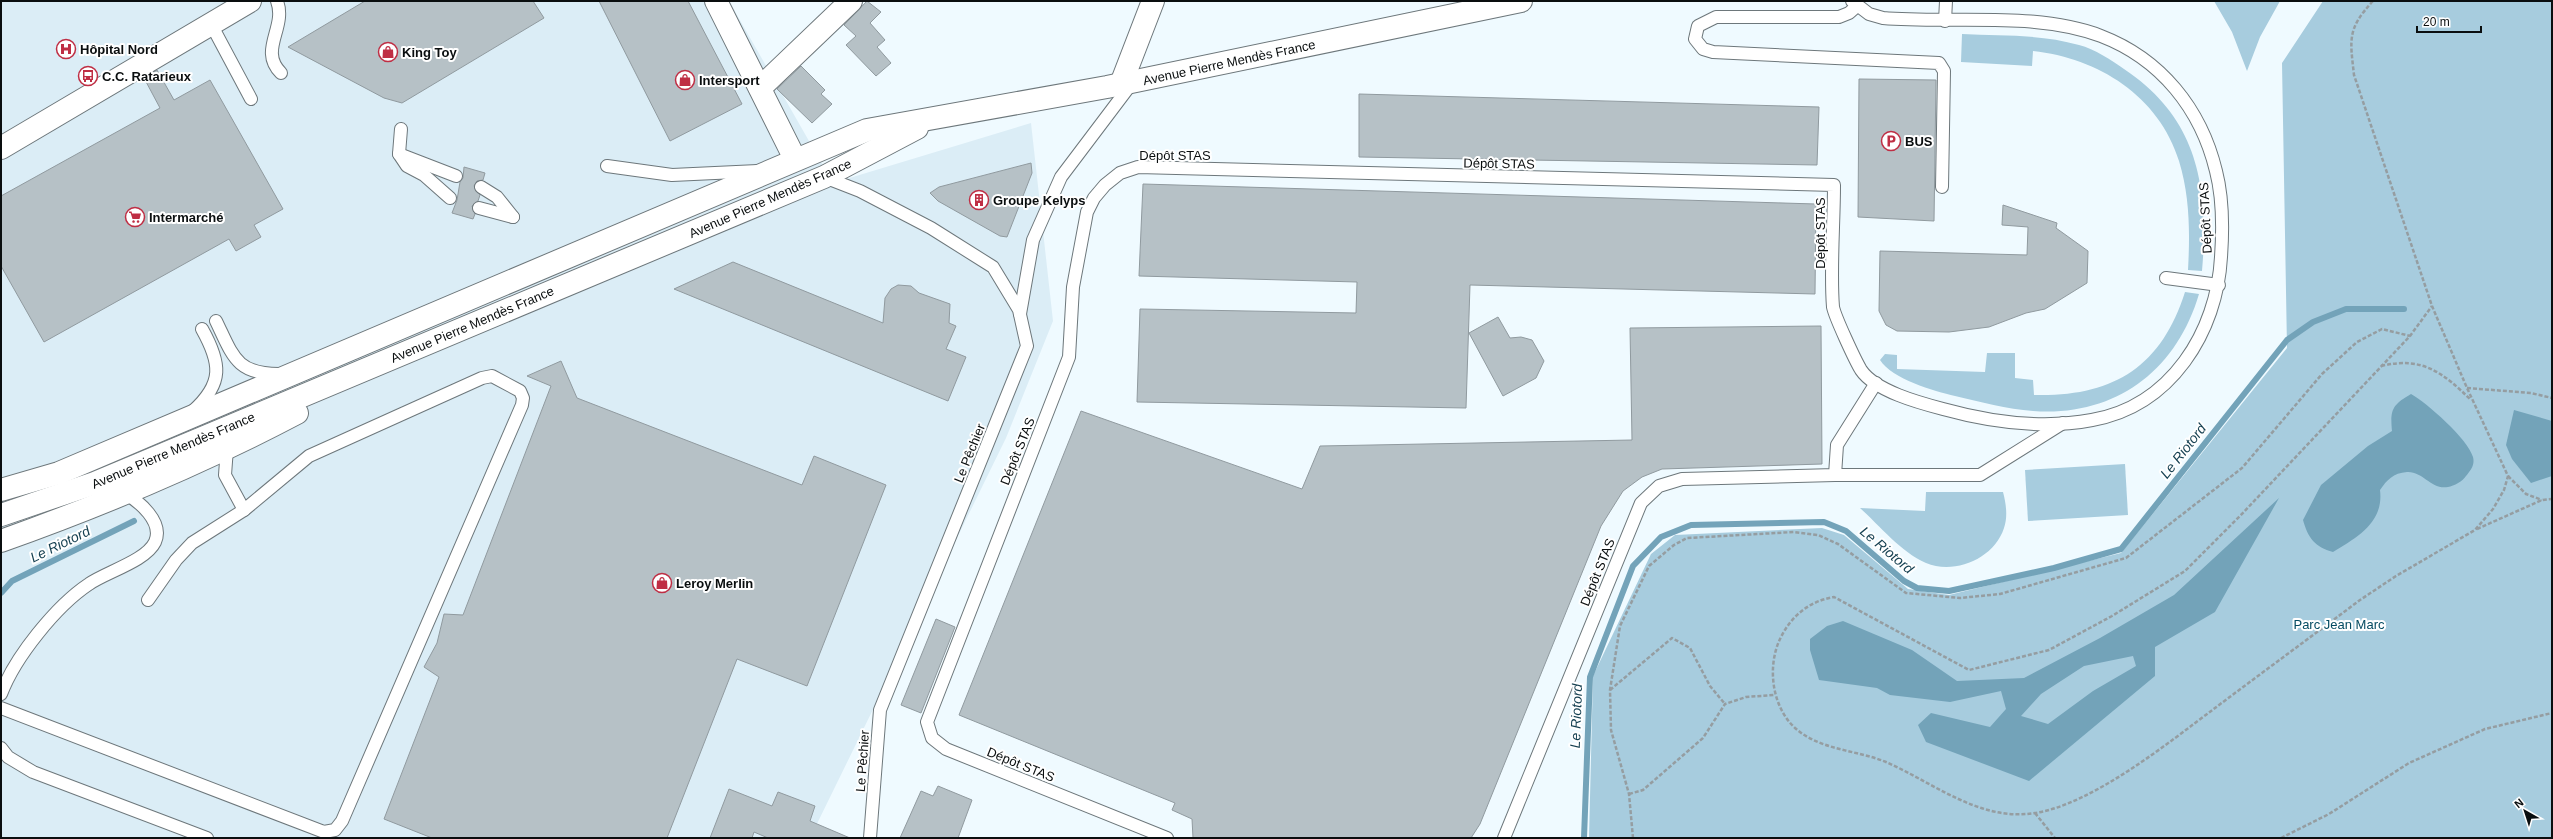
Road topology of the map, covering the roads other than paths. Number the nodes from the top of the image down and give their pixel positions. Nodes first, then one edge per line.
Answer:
1 (250, 1) edge
2 (277, 1) edge
3 (716, 1) edge
4 (850, 1) edge
5 (1153, 1) edge
6 (1521, 1) edge
7 (1946, 1) edge
8 (1854, 3) edge
9 (1945, 21) junction
10 (211, 24) junction
11 (281, 73) dead end
12 (1127, 83) junction
13 (760, 88) junction
14 (251, 99) dead end
15 (936, 118) junction
16 (401, 129) dead end
17 (1, 148) edge
18 (399, 154) junction
19 (795, 159) junction
20 (607, 166) dead end
21 (767, 171) junction
22 (456, 176) dead end
23 (824, 177) junction
24 (481, 187) dead end
25 (1942, 187) dead end
26 (450, 198) dead end
27 (479, 208) dead end
28 (2166, 278) dead end
29 (2219, 286) junction
30 (516, 306) junction
31 (1020, 314) junction
32 (216, 321) dead end
33 (202, 329) dead end
34 (291, 374) junction
35 (1876, 384) junction
36 (182, 420) junction
37 (2063, 423) junction
38 (227, 448) junction
39 (1835, 475) junction
40 (1, 490) edge
41 (75, 490) junction
42 (124, 493) junction
43 (244, 510) junction
44 (1, 514) edge
45 (1, 542) edge
46 (148, 600) dead end
47 (1, 694) edge
48 (1, 708) edge
49 (1, 748) edge
50 (207, 838) edge
51 (870, 838) edge
52 (1167, 838) edge
53 (1504, 838) edge

1 - 10 main road
2 - 11 lane
3 - 13 main road
4 - 13 main road
5 - 12 main road
6 - 12 main road, Avenue Pierre Mendès France
7 - 9 lane
8 - 9 lane, Dépôt STAS
8 - 25 lane
9 - 29 lane, Dépôt STAS
10 - 14 lane
10 - 17 main road
12 - 15 main road, Avenue Pierre Mendès France
12 - 31 lane
13 - 19 main road
15 - 19 main road, Avenue Pierre Mendès France
15 - 23 main road, Avenue Pierre Mendès France
16 - 18 lane
18 - 22 lane
18 - 26 lane
19 - 21 main road, Avenue Pierre Mendès France
20 - 21 lane
21 - 34 main road, Avenue Pierre Mendès France
23 - 30 main road, Avenue Pierre Mendès France
23 - 31 lane, Le Pêchier
24 - 27 lane
28 - 29 lane
29 - 37 lane, Dépôt STAS
30 - 38 main road
30 - 41 main road, Avenue Pierre Mendès France
31 - 51 lane, Le Pêchier
32 - 34 lane
33 - 36 lane
34 - 36 main road, Avenue Pierre Mendès France
35 - 37 lane, Dépôt STAS
35 - 39 lane
35 - 52 lane, Dépôt STAS
36 - 40 main road, Avenue Pierre Mendès France
37 - 39 lane, Dépôt STAS
38 - 42 main road
38 - 43 lane
39 - 53 lane, Dépôt STAS
41 - 42 lane
41 - 44 main road, Avenue Pierre Mendès France
42 - 45 main road
42 - 47 lane
43 - 46 lane
43 - 48 lane
49 - 50 lane

